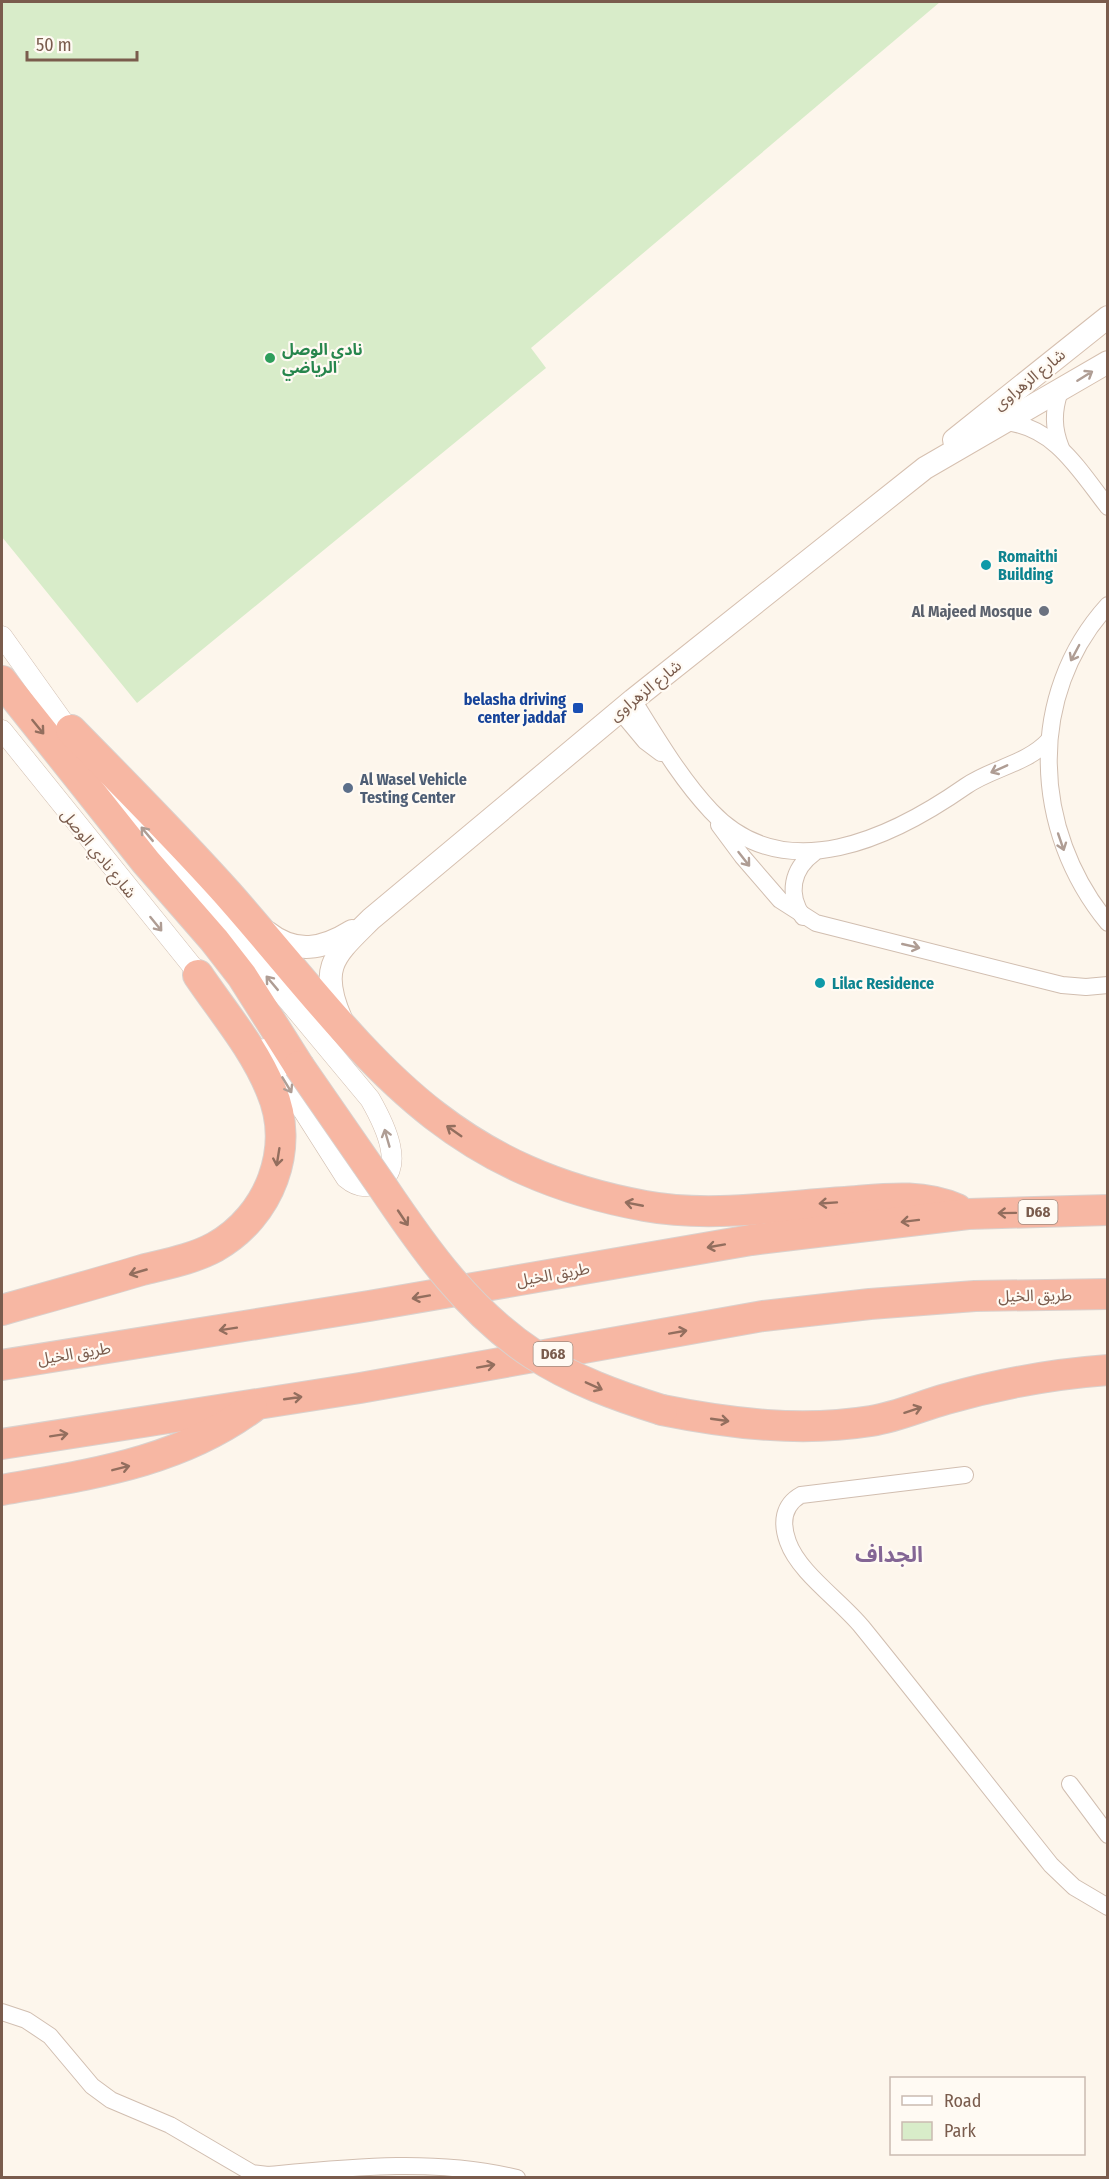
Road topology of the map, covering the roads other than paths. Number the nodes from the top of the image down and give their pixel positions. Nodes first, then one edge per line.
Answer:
1 (1107, 317) edge
2 (1107, 362) edge
3 (1060, 392) junction
4 (1005, 422) junction
5 (1061, 448) junction
6 (925, 468) junction
7 (1107, 507) edge
8 (1107, 605) edge
9 (2, 636) edge
10 (2, 681) edge
11 (626, 705) junction
12 (2, 730) edge
13 (71, 730) junction
14 (1049, 740) junction
15 (711, 811) junction
16 (814, 853) junction
17 (227, 893) junction
18 (803, 917) junction
19 (371, 919) junction
20 (1107, 922) edge
21 (198, 975) junction
22 (1107, 985) edge
23 (358, 1047) junction
24 (1107, 1210) edge
25 (968, 1214) junction
26 (1107, 1294) edge
27 (2, 1310) edge
28 (2, 1365) edge
29 (1107, 1370) edge
30 (260, 1403) junction
31 (2, 1444) edge
32 (965, 1474) dead end
33 (2, 1490) edge
34 (1070, 1784) dead end
35 (1107, 1835) edge
36 (1107, 1907) edge
37 (2, 2012) edge
38 (517, 2178) edge

1 - 6 main road, شارع الزهراوى
3 -> 2 main road, شارع الزهراوى
3 - 4 main road, شارع الزهراوى
3 - 5 street
4 - 5 street
4 - 6 main road, شارع الزهراوى
5 - 7 street
6 - 11 main road, شارع الزهراوى
8 -> 14 street
9 - 13 street
10 -> 29 highway, bridge
11 - 15 street
11 - 19 main road, شارع الزهراوى
12 -> 21 street, شارع نادي الوصل
13 - 17 highway
21 -> 13 street, شارع نادي الوصل
14 -> 16 street
14 -> 20 street
15 - 16 street
15 -> 18 street
16 - 18 street
17 - 19 main road, شارع الزهراوى
17 - 23 highway
18 -> 22 street
19 - 23 main road, شارع الزهراوى
21 -> 27 highway
25 -> 23 highway
24 -> 25 highway, طريق الخيل / D68
25 -> 28 highway, طريق الخيل / D68
30 -> 26 highway, طريق الخيل / D68
31 -> 30 highway, طريق الخيل / D68
33 -> 30 highway
32 - 36 street
34 - 35 street
37 - 38 street

